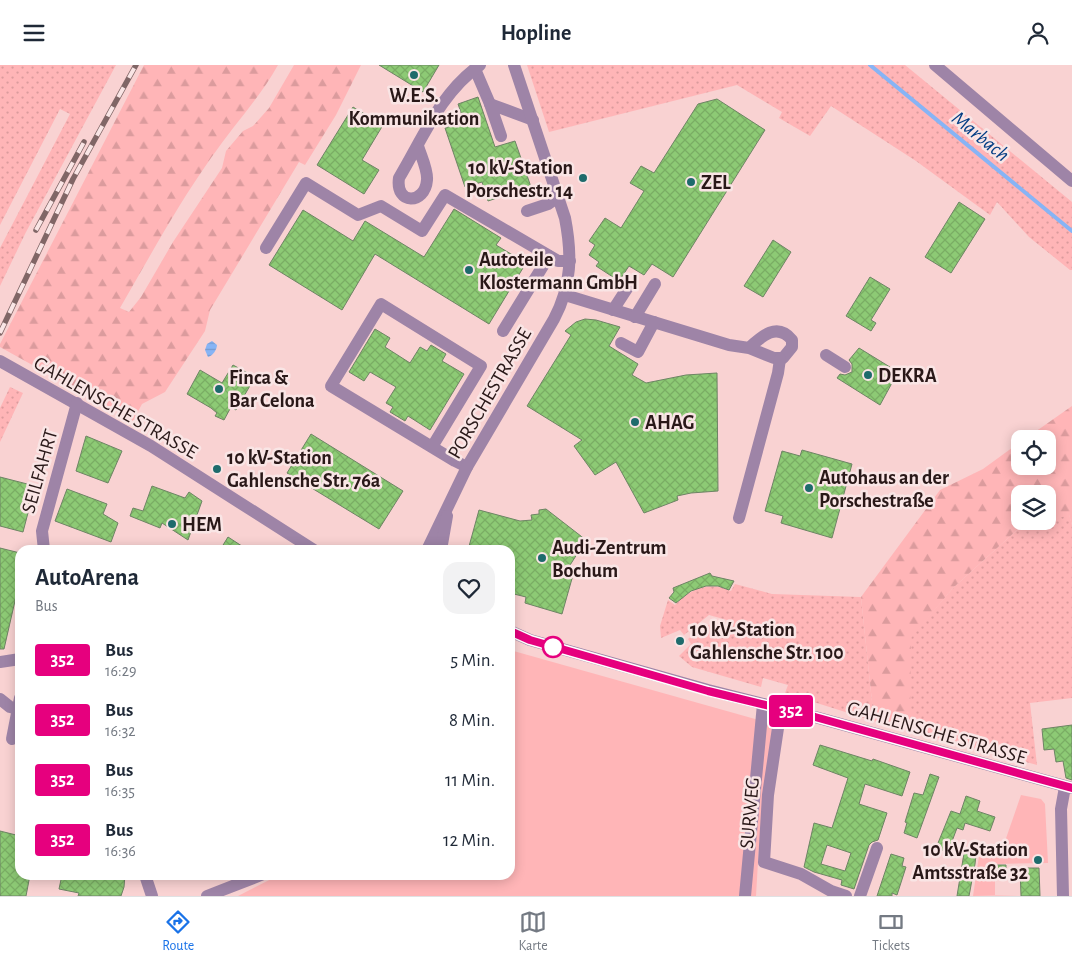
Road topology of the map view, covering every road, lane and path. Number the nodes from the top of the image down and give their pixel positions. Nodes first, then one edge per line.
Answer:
1 (514, 65) edge
2 (935, 65) edge
3 (477, 67) edge
4 (490, 104) junction
5 (533, 120) junction
6 (501, 136) dead end
7 (418, 146) dead end
8 (1072, 181) edge
9 (558, 197) junction
10 (527, 211) dead end
11 (266, 248) dead end
12 (549, 256) junction
13 (570, 261) junction
14 (655, 284) dead end
15 (628, 287) dead end
16 (565, 295) junction
17 (613, 310) junction
18 (635, 317) junction
19 (654, 322) junction
20 (503, 331) dead end
21 (621, 343) dead end
22 (749, 348) junction
23 (826, 355) dead end
24 (780, 359) junction
25 (0, 361) edge
26 (845, 367) dead end
27 (77, 403) junction
28 (432, 447) junction
29 (467, 467) junction
30 (447, 511) junction
31 (739, 518) dead end
32 (43, 545) edge
33 (306, 545) edge
34 (430, 545) edge
35 (442, 545) edge
36 (515, 633) edge
37 (515, 638) edge
38 (530, 640) junction
39 (15, 660) edge
40 (0, 662) edge
41 (0, 699) edge
42 (763, 704) junction
43 (15, 705) edge
44 (781, 708) junction
45 (15, 724) edge
46 (12, 739) dead end
47 (1068, 787) edge
48 (877, 848) dead end
49 (147, 880) edge
50 (248, 880) edge
51 (152, 896) edge
52 (207, 896) edge
53 (745, 896) edge
54 (846, 896) edge
55 (860, 896) edge
56 (1063, 896) edge

1 - 5 street, PORSCHESTRASSE
2 - 8 street
3 - 4 street
3 - 7 street
4 - 5 street
4 - 6 street
5 - 9 street, PORSCHESTRASSE
9 - 10 street
9 - 13 street, PORSCHESTRASSE
11 - 12 street
12 - 13 street
12 - 20 street
13 - 16 street, PORSCHESTRASSE
14 - 18 street
15 - 17 street
16 - 17 street
16 - 29 street, PORSCHESTRASSE
17 - 18 street
18 - 19 street
19 - 21 street
19 - 22 street
22 - 24 street
22 - 24 street
23 - 26 street
24 - 31 street
25 - 27 street, GAHLENSCHE STRASSE
27 - 32 street, SEILFAHRT
27 - 33 street, GAHLENSCHE STRASSE
28 - 28 street
28 - 29 street
29 - 30 street, PORSCHESTRASSE
30 - 34 street, PORSCHESTRASSE
30 - 35 street, PORSCHESTRASSE
36 - 38 street, GAHLENSCHE STRASSE
37 - 38 street, GAHLENSCHE STRASSE
38 - 42 street, GAHLENSCHE STRASSE
39 - 40 street
41 - 43 street
42 - 44 street, GAHLENSCHE STRASSE
42 - 53 street
44 - 47 street, GAHLENSCHE STRASSE
44 - 54 street, SURWEG
45 - 46 street
47 - 56 street
48 - 55 street
49 - 51 street
50 - 52 street

